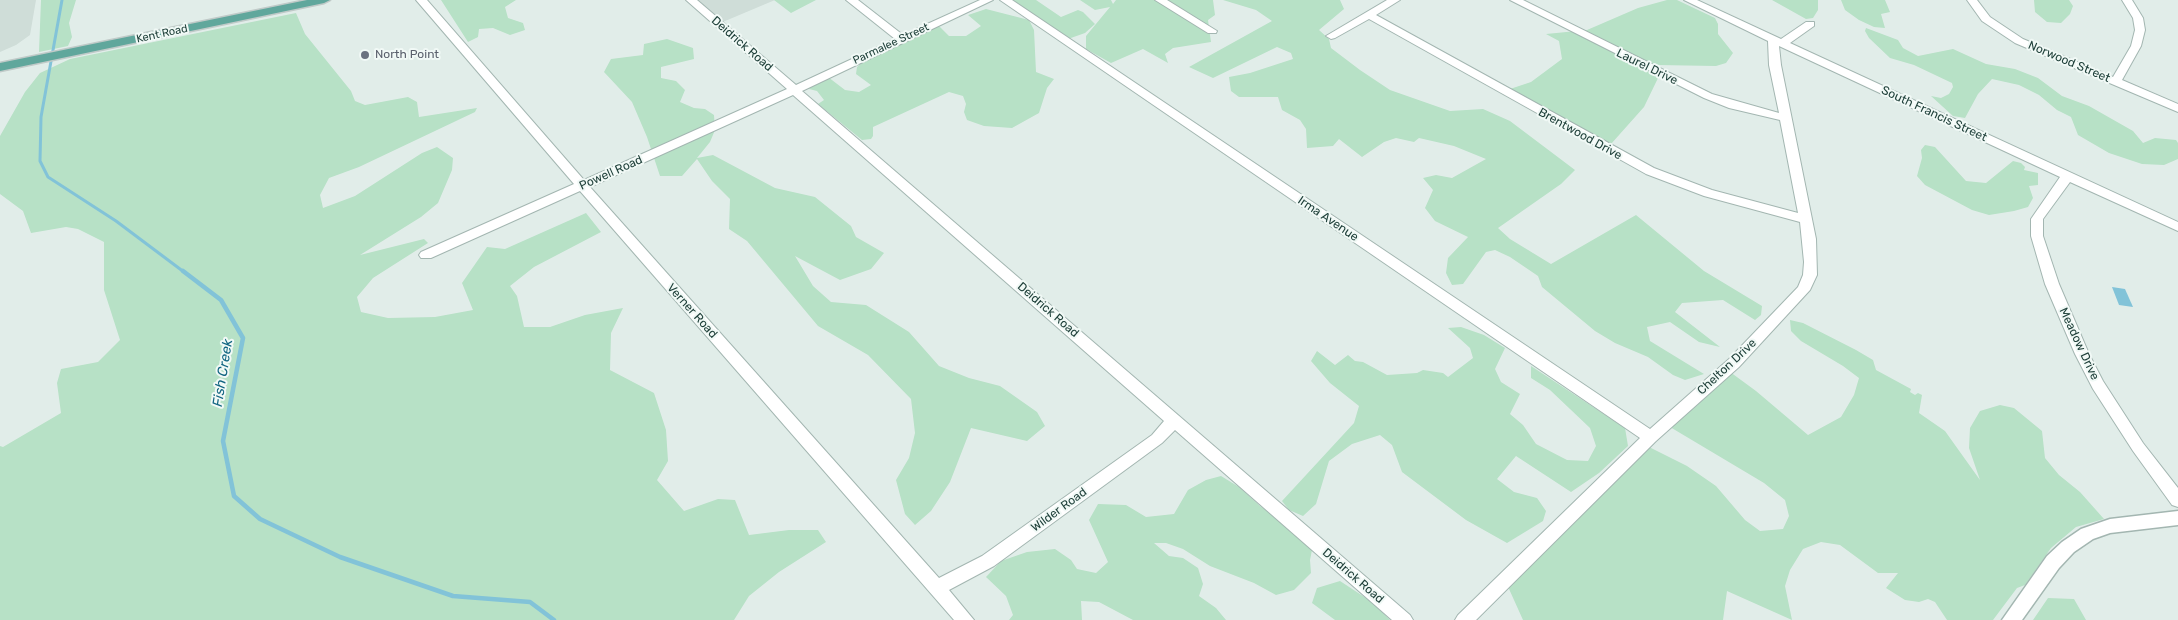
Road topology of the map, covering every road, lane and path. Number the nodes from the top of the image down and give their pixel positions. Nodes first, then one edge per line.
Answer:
1 (324, 0) edge
2 (421, 0) edge
3 (691, 0) edge
4 (851, 0) edge
5 (988, 0) edge
6 (1005, 0) edge
7 (1160, 0) edge
8 (1395, 0) edge
9 (1515, 0) edge
10 (1689, 0) edge
11 (1972, 0) edge
12 (2127, 0) edge
13 (1369, 15) junction
14 (1810, 24) dead end
15 (1212, 31) dead end
16 (1331, 36) dead end
17 (901, 38) junction
18 (1778, 41) junction
19 (0, 67) edge
20 (2116, 82) junction
21 (795, 90) junction
22 (2178, 108) edge
23 (1785, 118) junction
24 (2068, 176) junction
25 (583, 185) junction
26 (1806, 219) junction
27 (2178, 227) edge
28 (426, 255) dead end
29 (1174, 420) junction
30 (1651, 437) junction
31 (2178, 500) edge
32 (2178, 518) edge
33 (936, 588) junction
34 (964, 620) edge
35 (1404, 620) edge
36 (1464, 620) edge
37 (2011, 620) edge

1 - 19 main road, Kent Road
2 - 25 street, Verner Road
3 - 21 street, Deidrick Road
4 - 17 street
5 - 17 street, Parmalee Street
6 - 30 street, Irma Avenue
7 - 15 street
8 - 13 street
9 - 23 street, Laurel Drive
10 - 18 street, South Francis Street
11 - 20 street, Norwood Street
12 - 20 street
13 - 16 street
13 - 26 street, Brentwood Drive
14 - 18 street
17 - 21 street, Parmalee Street
18 - 23 street, Chelton Drive
18 - 24 street, South Francis Street
20 - 22 street, Norwood Street
21 - 25 street, Powell Road
21 - 29 street, Deidrick Road
23 - 26 street, Chelton Drive
24 - 27 street, South Francis Street
24 - 31 street, Meadow Drive
25 - 28 street, Powell Road
25 - 33 street, Verner Road
26 - 30 street, Chelton Drive
29 - 33 street, Wilder Road
29 - 35 street, Deidrick Road
30 - 36 street, Chelton Drive
32 - 37 street
33 - 34 street, Verner Road

